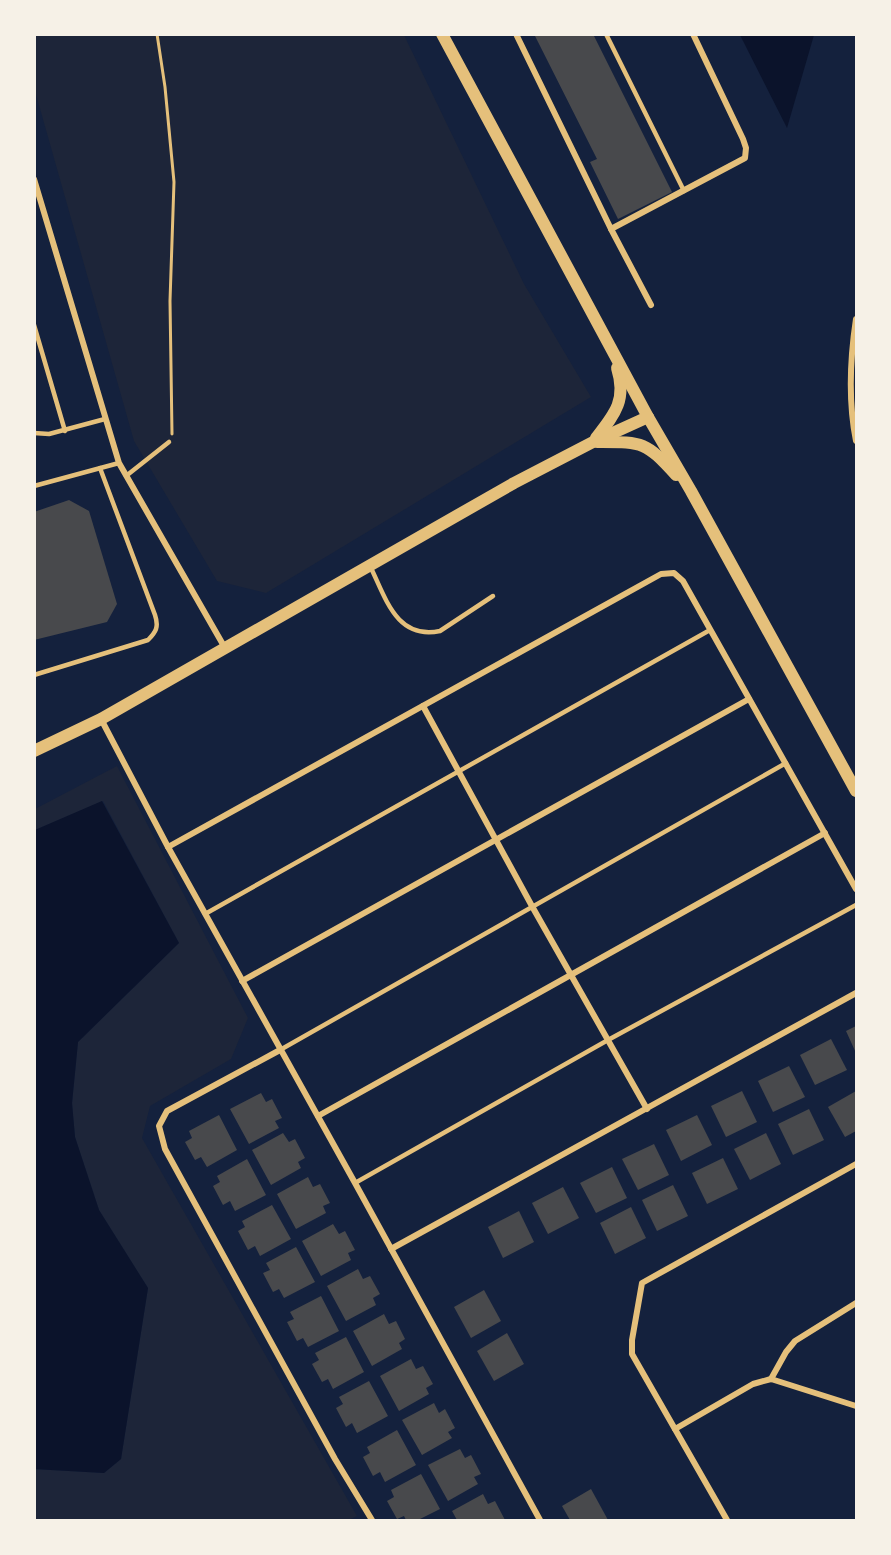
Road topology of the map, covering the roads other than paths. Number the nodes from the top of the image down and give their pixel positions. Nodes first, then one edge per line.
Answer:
1 (442, 34) edge
2 (516, 34) edge
3 (606, 34) edge
4 (693, 34) edge
5 (34, 179) edge
6 (684, 191) junction
7 (611, 229) junction
8 (651, 305) dead end
9 (856, 320) edge
10 (34, 325) edge
11 (610, 348) junction
12 (648, 417) junction
13 (105, 419) junction
14 (66, 431) junction
15 (34, 433) edge
16 (593, 441) junction
17 (856, 441) edge
18 (169, 442) road end
19 (119, 463) junction
20 (100, 468) junction
21 (126, 476) junction
22 (34, 486) edge
23 (691, 491) junction
24 (370, 565) junction
25 (493, 596) dead end
26 (710, 630) junction
27 (225, 648) junction
28 (34, 675) edge
29 (749, 699) junction
30 (423, 706) junction
31 (101, 718) junction
32 (34, 751) edge
33 (786, 763) junction
34 (458, 772) junction
35 (856, 791) edge
36 (825, 833) junction
37 (496, 841) junction
38 (168, 847) junction
39 (856, 889) edge
40 (856, 905) edge
41 (533, 908) junction
42 (205, 914) junction
43 (571, 975) junction
44 (242, 981) junction
45 (856, 993) edge
46 (608, 1040) junction
47 (280, 1050) junction
48 (647, 1109) junction
49 (318, 1116) junction
50 (856, 1164) edge
51 (356, 1183) junction
52 (391, 1249) junction
53 (856, 1303) edge
54 (771, 1379) junction
55 (856, 1406) edge
56 (675, 1430) junction
57 (372, 1521) edge
58 (540, 1521) edge
59 (727, 1521) edge

1 - 11 main road
2 - 7 street
3 - 6 lane
4 - 6 street
5 - 13 street
6 - 7 street
7 - 8 street
9 - 17 street
10 - 14 lane
11 - 12 main road
11 - 16 main road
12 - 16 main road
12 - 23 main road
13 - 14 lane
13 - 19 street
14 - 15 lane
16 - 23 main road
16 - 24 main road
18 - 21 lane
19 - 20 lane
19 - 21 street
20 - 22 lane
20 - 28 lane
21 - 27 street
23 - 35 main road
24 - 25 lane
24 - 27 main road
26 - 29 street
26 - 30 street
26 - 34 lane
27 - 31 main road
29 - 33 street
29 - 37 street
30 - 34 street
30 - 38 street
31 - 32 main road
31 - 38 street
33 - 36 street
33 - 41 lane
34 - 37 street
34 - 42 lane
36 - 39 street
36 - 43 street
37 - 41 street
37 - 44 street
38 - 42 street
40 - 46 lane
41 - 43 street
41 - 47 lane
42 - 44 street
43 - 46 street
43 - 49 street
44 - 47 street
45 - 48 street
46 - 48 street
46 - 51 lane
47 - 49 street
47 - 57 street
48 - 52 street
49 - 51 street
50 - 56 street
51 - 52 street
52 - 58 street
53 - 54 street
54 - 55 street
54 - 56 street
56 - 59 street

